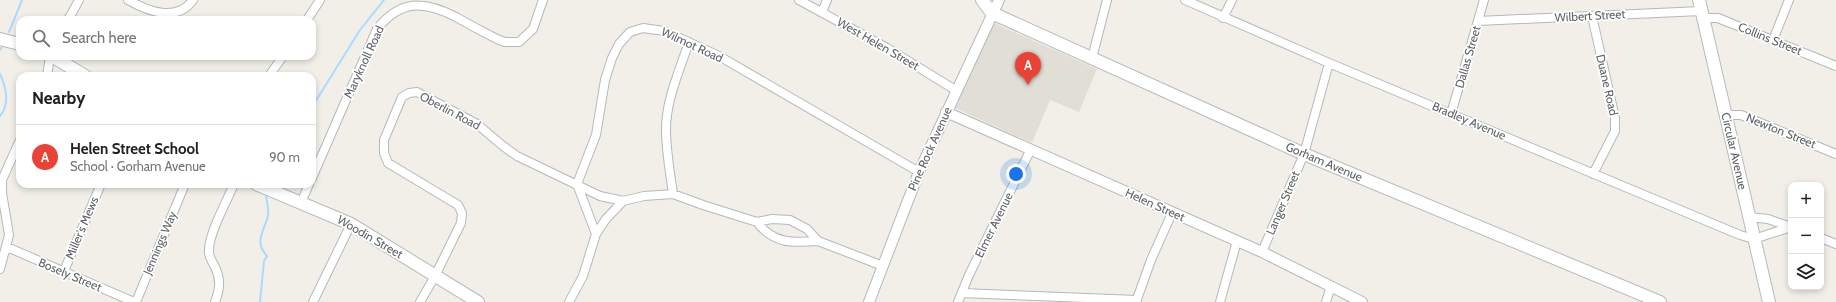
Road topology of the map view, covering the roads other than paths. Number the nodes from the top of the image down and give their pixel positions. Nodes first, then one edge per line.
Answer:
1 (79, 0) edge
2 (128, 0) edge
3 (193, 0) edge
4 (320, 0) edge
5 (543, 0) edge
6 (799, 0) edge
7 (827, 0) edge
8 (982, 0) edge
9 (999, 0) edge
10 (1107, 0) edge
11 (1185, 0) edge
12 (1232, 0) edge
13 (1484, 0) edge
14 (1789, 0) edge
15 (1701, 10) edge
16 (822, 12) junction
17 (992, 13) junction
18 (70, 16) edge
19 (310, 16) edge
20 (1592, 16) junction
21 (1223, 18) junction
22 (1478, 21) junction
23 (0, 39) edge
24 (1773, 40) junction
25 (689, 42) junction
26 (16, 43) edge
27 (1092, 58) junction
28 (50, 60) edge
29 (58, 60) edge
30 (280, 60) edge
31 (1329, 63) junction
32 (1836, 66) edge
33 (48, 72) edge
34 (78, 72) edge
35 (272, 72) edge
36 (957, 91) junction
37 (946, 112) junction
38 (1451, 114) junction
39 (1725, 115) junction
40 (16, 149) edge
41 (1031, 149) junction
42 (1304, 154) junction
43 (1836, 154) edge
44 (316, 169) edge
45 (919, 172) junction
46 (1593, 174) junction
47 (577, 184) junction
48 (99, 188) edge
49 (183, 188) edge
50 (232, 188) edge
51 (265, 188) edge
52 (307, 188) edge
53 (673, 194) junction
54 (623, 201) junction
55 (301, 203) junction
56 (1172, 213) junction
57 (1750, 217) junction
58 (758, 222) junction
59 (351, 224) junction
60 (1788, 226) edge
61 (1788, 228) edge
62 (596, 234) junction
63 (1754, 238) junction
64 (1824, 239) edge
65 (818, 241) junction
66 (1238, 241) junction
67 (1836, 244) edge
68 (7, 247) junction
69 (1262, 252) junction
70 (883, 266) junction
71 (0, 269) edge
72 (64, 271) junction
73 (435, 276) junction
74 (1331, 286) junction
75 (962, 293) junction
76 (1048, 300) edge
77 (1137, 301) edge
78 (135, 302) edge
79 (215, 302) edge
80 (314, 302) edge
81 (420, 302) edge
82 (478, 302) edge
83 (569, 302) edge
84 (869, 302) edge
85 (958, 302) edge
86 (1220, 302) edge
87 (1326, 302) edge
88 (1362, 302) edge
89 (1660, 302) edge
90 (1769, 302) edge

1 - 18 street
2 - 3 street
4 - 19 street
5 - 44 street, Maryknoll Road
6 - 16 street, West Helen Street
7 - 16 street
8 - 17 main road
9 - 17 street, Pine Rock Avenue
10 - 27 street
11 - 21 street, Bradley Avenue
12 - 21 street
13 - 22 street, Dallas Street
14 - 24 street
15 - 20 street, Wilbert Street
15 - 24 street, Collins Street
15 - 39 main road, Circular Avenue
16 - 36 street, West Helen Street
17 - 27 main road, Gorham Avenue
17 - 36 street, Pine Rock Avenue
20 - 22 street, Wilbert Street
20 - 46 street, Duane Road
21 - 31 street, Bradley Avenue
22 - 38 street, Dallas Street
23 - 26 main road
24 - 32 street, Collins Street
25 - 45 street, Wilmot Road
25 - 47 street, Wilmot Road
25 - 53 street
27 - 42 main road, Gorham Avenue
28 - 33 street
29 - 34 main road
30 - 35 street
31 - 38 street, Bradley Avenue
31 - 42 street, Langer Street
36 - 37 street, Pine Rock Avenue
37 - 41 street, Helen Street
37 - 45 street, Pine Rock Avenue
38 - 46 street, Bradley Avenue
39 - 43 street, Newton Street
39 - 57 main road, Circular Avenue
40 - 68 street
41 - 56 street, Helen Street
41 - 75 street, Elmer Avenue
42 - 69 street, Langer Street
42 - 89 main road, Gorham Avenue
45 - 70 street, Pine Rock Avenue
46 - 63 street, Bradley Avenue
47 - 54 street, Oberlin Road
47 - 62 street
47 - 73 street, Oberlin Road
48 - 72 street, Miller's Mews
49 - 78 street, Jennings Way
50 - 79 street
51 - 55 main road, Woodin Street
52 - 55 street
53 - 54 street, Oberlin Road
53 - 58 street, Oberlin Road
54 - 62 street
55 - 59 main road, Woodin Street
56 - 66 street, Helen Street
56 - 77 street
57 - 60 street
57 - 63 main road, Circular Avenue
58 - 65 street, Oberlin Road
58 - 65 street, Oberlin Road
59 - 73 main road, Woodin Street
59 - 80 street
61 - 63 street
62 - 83 street
63 - 90 main road, Circular Avenue
64 - 67 street
65 - 70 street, Oberlin Road
66 - 69 street, Helen Street
66 - 86 street
68 - 71 street
68 - 72 street, Bosely Street
69 - 74 street, Helen Street
70 - 84 street, Pine Rock Avenue
72 - 78 street, Bosely Street
73 - 81 street, Oberlin Road
73 - 82 main road, Woodin Street
74 - 87 street
74 - 88 street, Helen Street
75 - 76 street
75 - 85 street, Elmer Avenue
76 - 77 street

